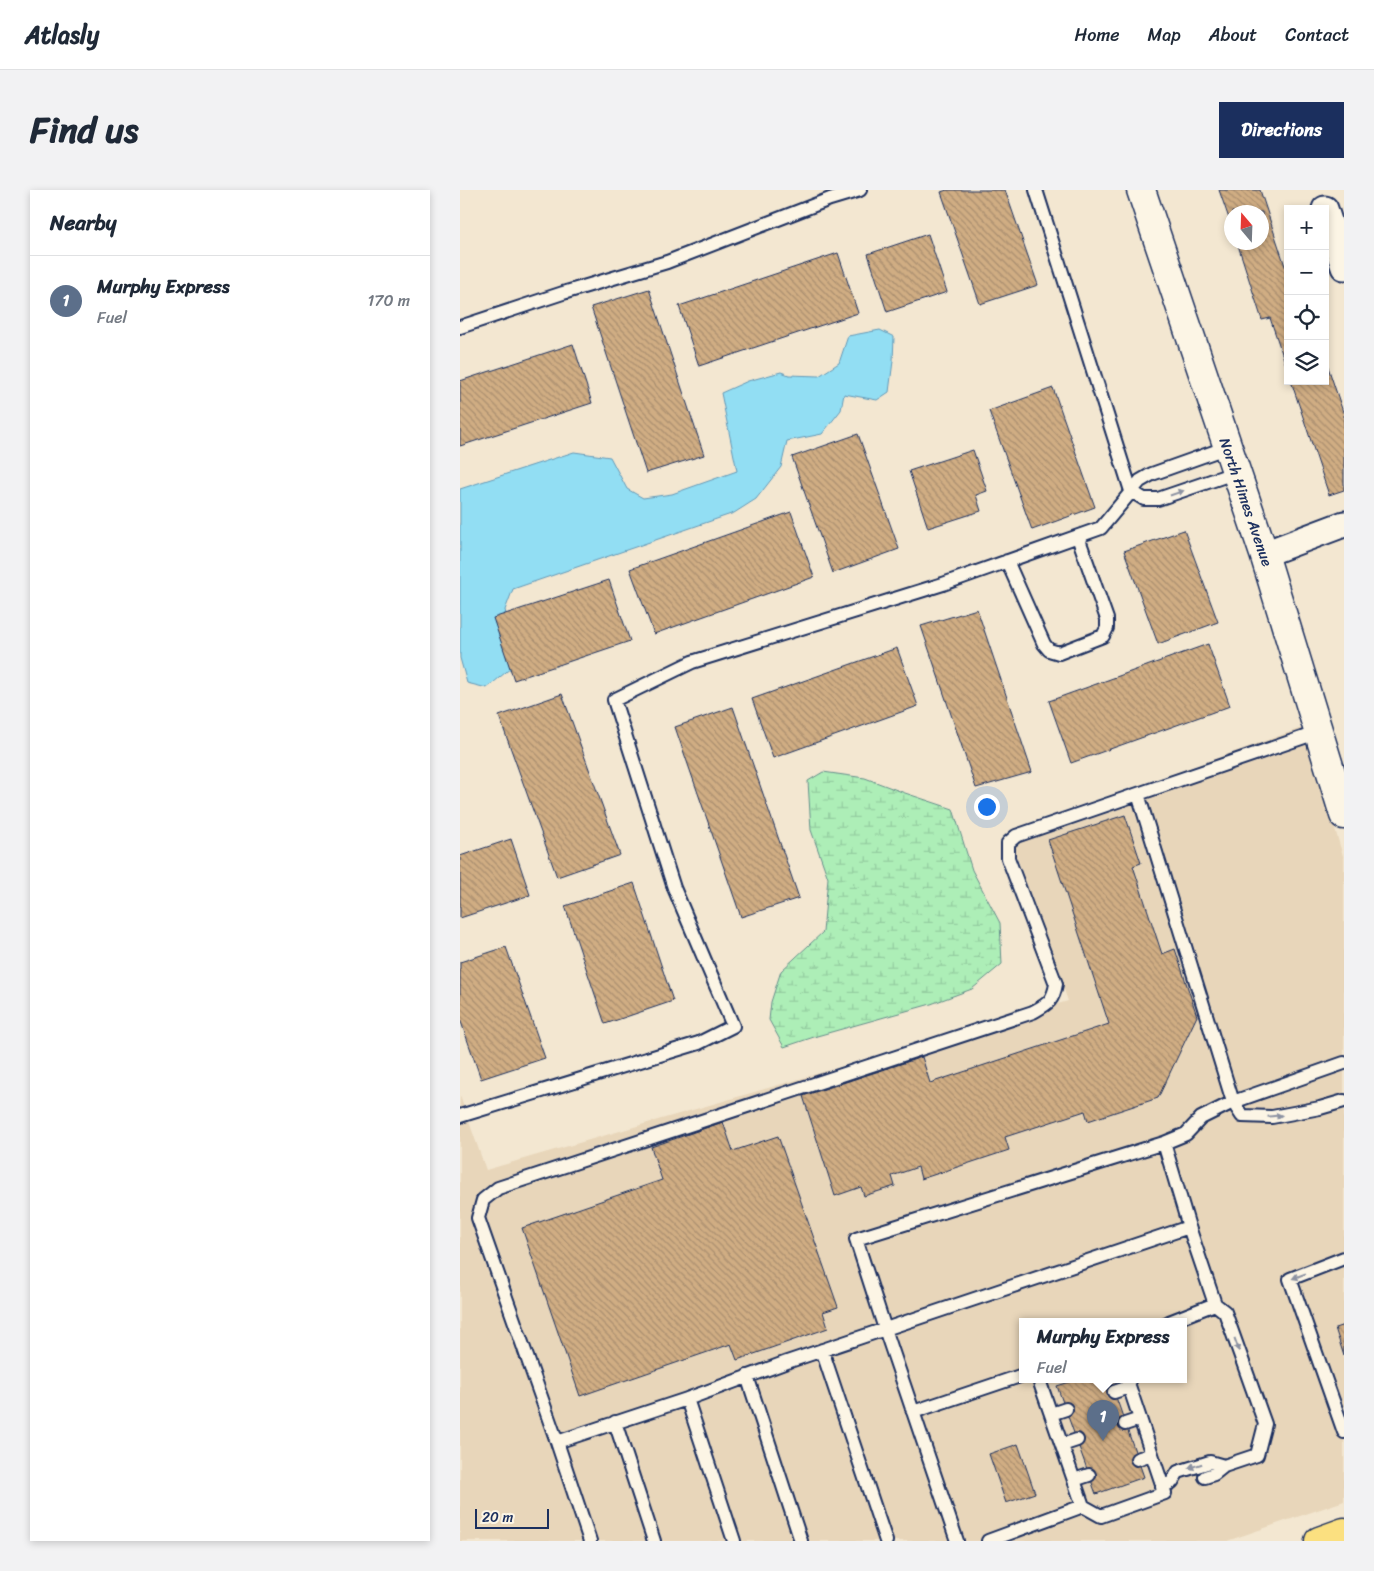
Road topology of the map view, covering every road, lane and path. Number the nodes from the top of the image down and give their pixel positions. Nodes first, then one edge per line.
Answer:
1 (860, 190) edge
2 (1036, 190) edge
3 (1141, 190) edge
4 (1318, 190) edge
5 (1331, 213) edge
6 (1344, 267) edge
7 (460, 327) edge
8 (1228, 447) junction
9 (1237, 472) junction
10 (1131, 491) junction
11 (1344, 524) edge
12 (1078, 537) junction
13 (1264, 554) junction
14 (1007, 561) junction
15 (1319, 732) junction
16 (1138, 794) junction
17 (1344, 815) edge
18 (1344, 1063) edge
19 (1344, 1101) edge
20 (1233, 1102) junction
21 (460, 1116) edge
22 (1164, 1143) junction
23 (1188, 1227) junction
24 (1344, 1258) edge
25 (1215, 1304) junction
26 (1180, 1318) edge
27 (885, 1330) junction
28 (822, 1350) junction
29 (747, 1376) junction
30 (1019, 1376) edge
31 (1041, 1383) edge
32 (1128, 1383) edge
33 (1114, 1392) dead end
34 (687, 1399) junction
35 (1066, 1409) dead end
36 (913, 1412) junction
37 (1051, 1414) junction
38 (1140, 1418) junction
39 (615, 1422) junction
40 (1125, 1424) dead end
41 (1344, 1432) edge
42 (1076, 1440) dead end
43 (557, 1442) junction
44 (1062, 1445) junction
45 (1152, 1454) junction
46 (1138, 1459) dead end
47 (1224, 1466) junction
48 (1088, 1475) dead end
49 (1205, 1477) dead end
50 (1074, 1480) junction
51 (1172, 1484) junction
52 (1084, 1506) junction
53 (1344, 1532) edge
54 (590, 1541) edge
55 (654, 1541) edge
56 (734, 1541) edge
57 (802, 1541) edge
58 (886, 1541) edge
59 (957, 1541) edge
60 (988, 1541) edge
61 (1319, 1541) edge

1 - 7 lane
2 - 10 lane
3 - 8 street, North Himes Avenue
4 - 5 street
5 - 6 street
8 - 9 street, North Himes Avenue
8 - 10 lane
10 -> 9 lane
9 - 13 street, North Himes Avenue
10 - 12 lane
11 - 13 street
12 - 14 lane
12 - 14 lane
13 - 15 street, North Himes Avenue
14 - 21 lane
15 - 16 lane
15 - 17 street, North Himes Avenue
16 - 20 lane
16 - 43 lane
18 - 20 lane
20 -> 19 lane
20 - 22 lane
22 - 23 lane
22 - 27 lane
23 - 25 lane
23 - 27 lane
24 -> 41 lane
25 - 26 lane
25 -> 47 lane
27 - 28 lane
27 - 36 lane
28 - 29 lane
28 - 58 lane
29 - 34 lane
29 - 57 lane
30 - 36 lane
31 - 37 lane
32 - 33 lane
32 - 38 lane
34 - 39 lane
34 - 56 lane
35 - 37 lane
36 - 59 lane
37 - 44 lane
38 - 40 lane
38 - 45 lane
39 - 43 lane
39 - 55 lane
42 - 44 lane
43 - 54 lane
44 - 50 lane
45 - 46 lane
45 - 51 lane
47 - 49 lane
47 -> 51 lane
48 - 50 lane
50 - 52 lane
51 - 52 lane
52 - 60 lane
53 - 61 main road

